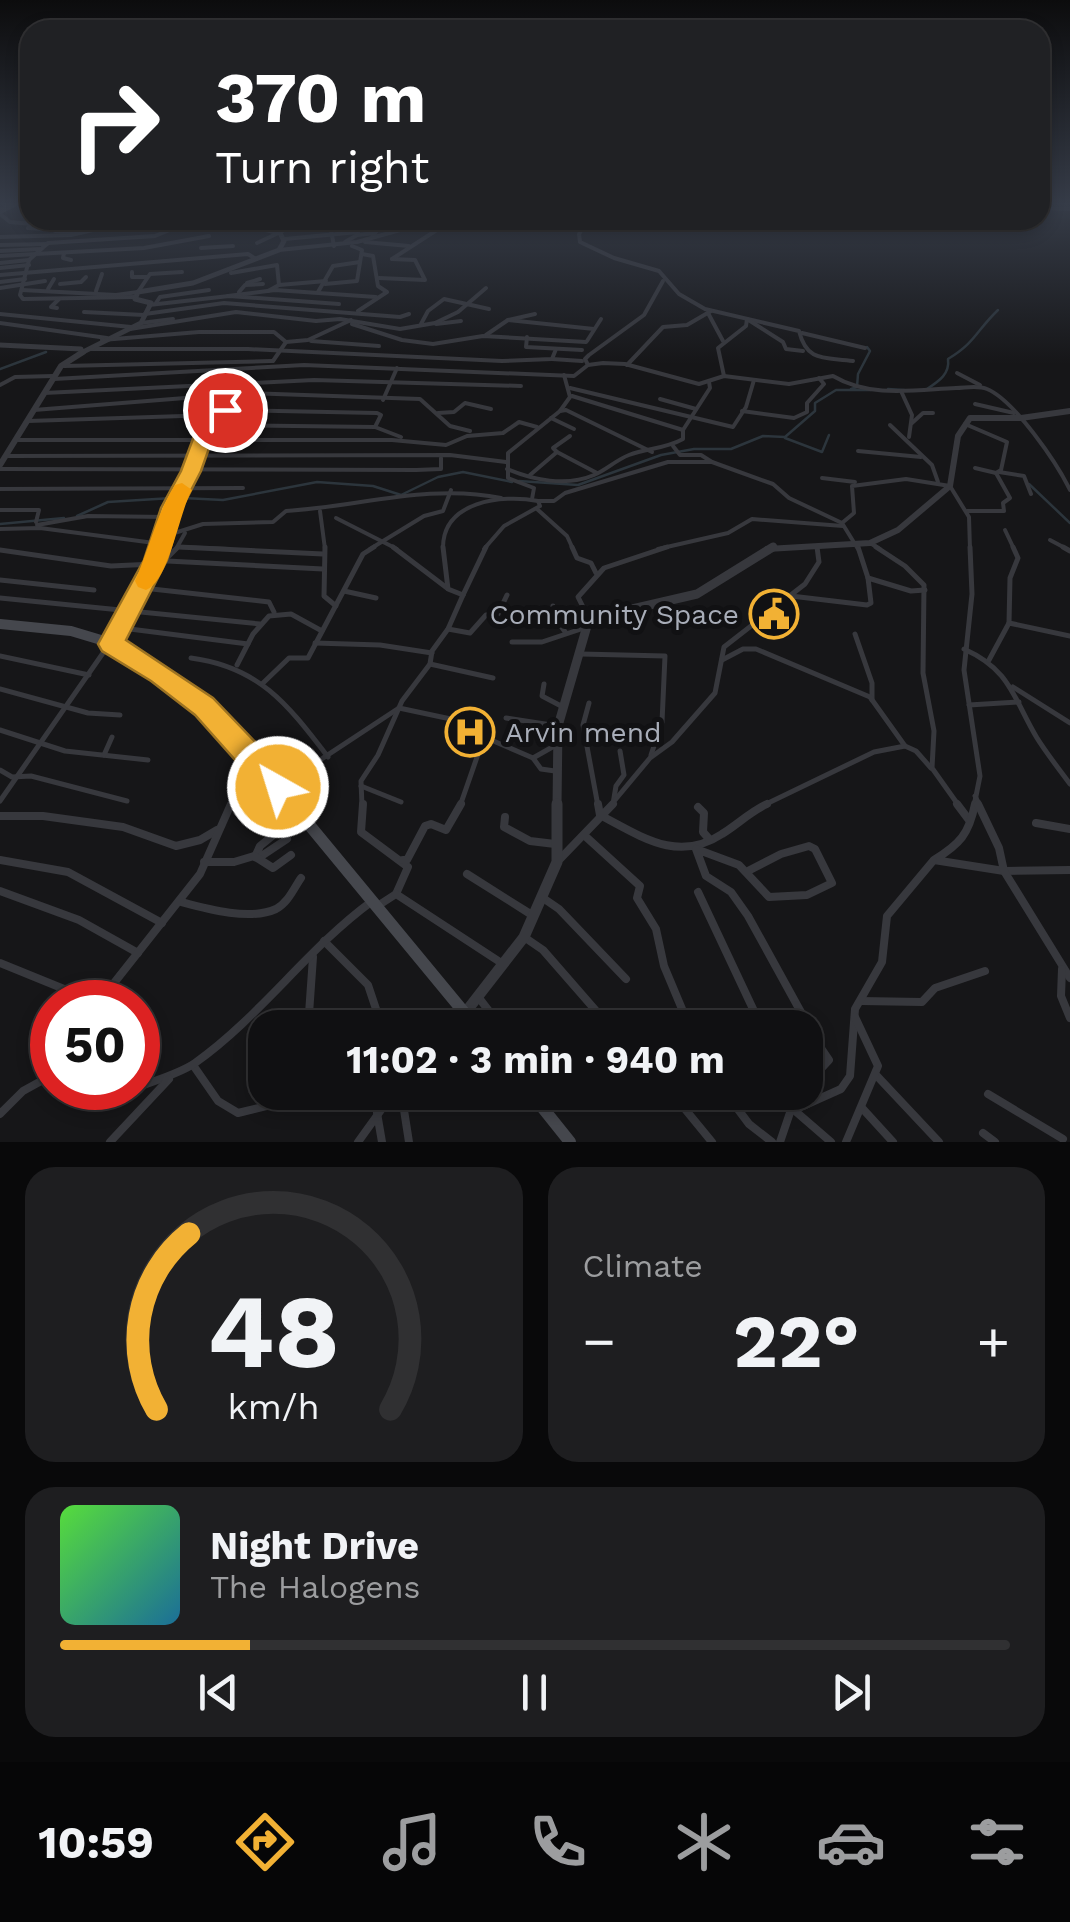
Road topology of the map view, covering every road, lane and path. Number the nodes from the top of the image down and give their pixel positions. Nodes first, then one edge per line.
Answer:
1 (5, 257) edge
2 (33, 257) edge
3 (63, 257) edge
4 (146, 257) edge
5 (204, 257) edge
6 (253, 257) edge
7 (260, 257) edge
8 (361, 257) edge
9 (373, 257) edge
10 (394, 257) edge
11 (612, 257) edge
12 (105, 258) dead end
13 (256, 259) junction
14 (70, 260) dead end
15 (149, 262) junction
16 (360, 262) junction
17 (29, 263) junction
18 (102, 266) junction
19 (27, 272) junction
20 (132, 272) dead end
21 (182, 272) dead end
22 (229, 273) junction
23 (102, 274) dead end
24 (0, 275) edge
25 (74, 276) dead end
26 (86, 277) dead end
27 (146, 277) junction
28 (379, 278) junction
29 (261, 279) dead end
30 (54, 280) dead end
31 (45, 281) dead end
32 (664, 281) junction
33 (71, 283) junction
34 (325, 283) junction
35 (0, 285) edge
36 (23, 285) junction
37 (279, 285) junction
38 (230, 286) dead end
39 (48, 288) junction
40 (486, 288) dead end
41 (56, 290) junction
42 (209, 290) dead end
43 (268, 291) junction
44 (98, 292) junction
45 (318, 292) junction
46 (233, 293) junction
47 (138, 296) junction
48 (108, 297) junction
49 (160, 297) junction
50 (378, 297) junction
51 (59, 300) junction
52 (224, 303) junction
53 (339, 304) dead end
54 (468, 304) junction
55 (152, 305) junction
56 (57, 308) dead end
57 (489, 309) dead end
58 (84, 312) dead end
59 (357, 312) junction
60 (709, 312) junction
61 (220, 314) junction
62 (409, 314) dead end
63 (535, 314) dead end
64 (193, 316) dead end
65 (1, 317) edge
66 (143, 318) junction
67 (601, 318) dead end
68 (748, 319) junction
69 (508, 320) junction
70 (461, 321) dead end
71 (350, 322) junction
72 (428, 324) junction
73 (420, 325) junction
74 (129, 328) junction
75 (594, 330) junction
76 (802, 332) junction
77 (483, 336) junction
78 (527, 338) junction
79 (104, 339) junction
80 (308, 340) junction
81 (723, 341) dead end
82 (286, 342) junction
83 (586, 342) junction
84 (0, 345) edge
85 (379, 346) dead end
86 (865, 348) dead end
87 (86, 349) junction
88 (556, 349) junction
89 (279, 350) junction
90 (582, 350) junction
91 (805, 351) junction
92 (75, 352) junction
93 (401, 357) junction
94 (552, 359) junction
95 (853, 360) dead end
96 (272, 361) junction
97 (582, 361) junction
98 (628, 365) junction
99 (61, 366) junction
100 (588, 366) junction
101 (397, 367) junction
102 (269, 368) junction
103 (581, 370) junction
104 (957, 373) dead end
105 (564, 375) junction
106 (724, 376) junction
107 (52, 378) junction
108 (818, 378) junction
109 (391, 380) junction
110 (754, 380) junction
111 (709, 382) junction
112 (246, 383) junction
113 (0, 385) edge
114 (521, 386) dead end
115 (984, 387) junction
116 (570, 388) junction
117 (43, 391) junction
118 (901, 392) junction
119 (238, 396) junction
120 (570, 397) junction
121 (660, 399) dead end
122 (382, 400) junction
123 (975, 404) dead end
124 (491, 408) dead end
125 (696, 408) junction
126 (34, 410) junction
127 (225, 410) junction
128 (742, 411) junction
129 (1070, 411) edge
130 (560, 412) junction
131 (438, 413) junction
132 (515, 413) dead end
133 (933, 413) dead end
134 (214, 414) junction
135 (540, 416) dead end
136 (1017, 416) junction
137 (549, 420) junction
138 (690, 420) junction
139 (28, 421) junction
140 (526, 423) junction
141 (965, 424) junction
142 (210, 425) junction
143 (890, 425) dead end
144 (376, 426) junction
145 (910, 426) junction
146 (537, 427) junction
147 (574, 429) dead end
148 (683, 430) junction
149 (470, 431) dead end
150 (570, 436) dead end
151 (394, 438) junction
152 (18, 440) junction
153 (202, 440) junction
154 (910, 440) junction
155 (676, 450) junction
156 (858, 451) dead end
157 (557, 452) junction
158 (655, 453) junction
159 (4, 455) edge
160 (196, 455) junction
161 (441, 458) junction
162 (924, 458) junction
163 (712, 462) junction
164 (507, 465) junction
165 (0, 467) edge
166 (975, 468) dead end
167 (191, 471) junction
168 (597, 473) junction
169 (998, 473) junction
170 (528, 477) junction
171 (822, 478) dead end
172 (938, 482) junction
173 (858, 483) junction
174 (950, 486) junction
175 (183, 488) junction
176 (242, 488) dead end
177 (0, 490) edge
178 (451, 490) junction
179 (1070, 490) edge
180 (1031, 494) dead end
181 (504, 498) junction
182 (536, 503) junction
183 (0, 510) edge
184 (320, 511) junction
185 (443, 512) junction
186 (966, 512) junction
187 (168, 517) junction
188 (336, 518) dead end
189 (454, 519) junction
190 (36, 522) dead end
191 (843, 524) junction
192 (28, 526) junction
193 (0, 529) edge
194 (1005, 530) dead end
195 (186, 532) junction
196 (164, 536) junction
197 (1050, 540) dead end
198 (386, 541) junction
199 (870, 543) junction
200 (162, 544) junction
201 (857, 545) junction
202 (817, 546) junction
203 (180, 547) junction
204 (0, 550) edge
205 (1070, 551) edge
206 (323, 554) junction
207 (158, 562) junction
208 (322, 569) junction
209 (596, 572) junction
210 (868, 578) junction
211 (0, 580) edge
212 (143, 588) junction
213 (448, 589) junction
214 (94, 590) dead end
215 (344, 590) junction
216 (925, 590) junction
217 (507, 594) dead end
218 (463, 596) junction
219 (790, 596) junction
220 (0, 598) edge
221 (376, 598) dead end
222 (336, 606) junction
223 (553, 606) dead end
224 (131, 611) junction
225 (274, 612) junction
226 (586, 623) junction
227 (1009, 623) junction
228 (0, 624) edge
229 (260, 624) junction
230 (120, 628) junction
231 (448, 629) junction
232 (322, 630) junction
233 (566, 633) junction
234 (855, 634) dead end
235 (1070, 636) edge
236 (512, 642) dead end
237 (316, 643) junction
238 (110, 644) junction
239 (248, 644) junction
240 (964, 650) junction
241 (432, 653) junction
242 (581, 654) junction
243 (0, 656) edge
244 (190, 658) dead end
245 (722, 660) junction
246 (989, 660) junction
247 (430, 664) junction
248 (237, 665) junction
249 (89, 675) junction
250 (494, 678) dead end
251 (262, 684) junction
252 (544, 684) dead end
253 (1010, 685) junction
254 (0, 689) edge
255 (1019, 702) junction
256 (872, 703) junction
257 (589, 704) dead end
258 (969, 705) junction
259 (563, 707) junction
260 (67, 708) junction
261 (399, 708) junction
262 (120, 715) dead end
263 (506, 718) dead end
264 (1070, 723) edge
265 (558, 726) junction
266 (0, 730) edge
267 (112, 738) dead end
268 (484, 738) junction
269 (42, 743) junction
270 (556, 745) junction
271 (905, 746) junction
272 (248, 750) junction
273 (620, 751) dead end
274 (104, 755) junction
275 (328, 757) junction
276 (534, 758) junction
277 (650, 758) junction
278 (148, 760) dead end
279 (932, 768) junction
280 (0, 770) edge
281 (555, 771) junction
282 (20, 776) junction
283 (1070, 784) edge
284 (361, 786) junction
285 (278, 787) junction
286 (974, 792) junction
287 (127, 801) dead end
288 (0, 802) edge
289 (401, 802) dead end
290 (614, 804) junction
291 (698, 806) dead end
292 (600, 814) junction
293 (0, 816) edge
294 (505, 817) dead end
295 (970, 822) junction
296 (1036, 822) dead end
297 (219, 828) junction
298 (282, 828) dead end
299 (1070, 829) edge
300 (584, 835) junction
301 (287, 839) dead end
302 (710, 840) junction
303 (554, 844) junction
304 (696, 849) junction
305 (291, 856) dead end
306 (257, 857) junction
307 (0, 860) edge
308 (934, 860) junction
309 (401, 861) junction
310 (204, 862) junction
311 (557, 862) junction
312 (1070, 870) edge
313 (1004, 871) junction
314 (746, 872) junction
315 (467, 874) dead end
316 (300, 878) dead end
317 (0, 891) edge
318 (698, 892) dead end
319 (396, 894) junction
320 (543, 898) junction
321 (181, 902) junction
322 (374, 903) junction
323 (534, 916) junction
324 (162, 924) junction
325 (524, 937) junction
326 (324, 941) junction
327 (138, 952) junction
328 (313, 957) junction
329 (0, 963) edge
330 (504, 965) junction
331 (1062, 968) junction
332 (985, 971) dead end
333 (1070, 978) edge
334 (626, 979) dead end
335 (42, 980) edge
336 (115, 980) edge
337 (479, 998) junction
338 (860, 1001) junction
339 (309, 1010) edge
340 (379, 1010) edge
341 (463, 1010) edge
342 (468, 1010) edge
343 (488, 1010) edge
344 (592, 1010) edge
345 (682, 1010) edge
346 (754, 1010) edge
347 (796, 1010) edge
348 (854, 1014) junction
349 (1070, 1018) edge
350 (193, 1064) junction
351 (170, 1076) junction
352 (878, 1076) junction
353 (160, 1079) edge
354 (30, 1084) edge
355 (988, 1094) dead end
356 (823, 1097) edge
357 (862, 1108) junction
358 (248, 1110) edge
359 (380, 1110) edge
360 (404, 1110) edge
361 (544, 1110) edge
362 (549, 1110) edge
363 (686, 1110) edge
364 (738, 1110) edge
365 (794, 1110) joint
366 (0, 1114) edge
367 (377, 1114) junction
368 (548, 1115) junction
369 (982, 1133) dead end
370 (1066, 1138) edge
371 (110, 1142) edge
372 (358, 1142) edge
373 (382, 1142) edge
374 (409, 1142) edge
375 (570, 1142) edge
376 (712, 1142) edge
377 (772, 1142) edge
378 (780, 1142) edge
379 (831, 1142) edge
380 (846, 1142) edge
381 (894, 1142) edge
382 (940, 1142) edge
383 (995, 1142) edge

1 - 17 street
2 - 17 street
3 - 14 street
4 - 15 street
5 - 15 street
6 - 13 street
7 - 13 street
8 - 16 street
9 - 28 street
10 - 28 street
11 - 32 street
12 - 18 street
13 - 22 street
15 - 18 street
16 - 34 street
16 - 34 street
17 - 19 street
18 - 19 street
19 - 24 street
19 - 36 street
20 - 27 street
21 - 27 street
22 - 37 street
22 - 47 street
23 - 44 street
25 - 33 street
26 - 33 street
27 - 47 street
28 - 50 street
29 - 46 street
30 - 39 street
31 - 36 street
32 - 60 street
32 - 100 street
33 - 41 street
34 - 37 street
34 - 45 street
35 - 36 street
36 - 39 street
36 - 51 street
37 - 43 street
38 - 46 street
39 - 41 street
40 - 54 street
41 - 44 street
42 - 49 street
43 - 45 street
43 - 46 street
44 - 47 street
44 - 48 street
45 - 50 street
46 - 52 street
46 - 53 street
46 - 55 street
47 - 48 street
47 - 49 street
47 - 55 street
48 - 51 street
49 - 55 street
50 - 59 street
51 - 56 street
52 - 59 street
52 - 61 street
52 - 66 street
54 - 57 street
54 - 72 street
54 - 73 street
55 - 66 street
58 - 66 street
59 - 62 street
59 - 71 street
60 - 68 street
60 - 81 street
60 - 98 street
61 - 71 street
61 - 74 street
63 - 69 street
64 - 66 street
65 - 74 street
65 - 79 street
66 - 74 street
67 - 75 street
68 - 76 street
68 - 91 street
68 - 106 street
69 - 75 street
69 - 77 street
70 - 72 street
71 - 73 street
71 - 77 street
71 - 80 street
72 - 73 street
74 - 79 street
75 - 83 street
76 - 86 street
76 - 91 street
77 - 78 street
78 - 83 street
78 - 88 street
79 - 82 street
79 - 87 street
80 - 82 street
80 - 85 street
82 - 89 street
83 - 90 street
84 - 92 street
87 - 89 street
87 - 92 street
88 - 90 street
88 - 94 street
89 - 93 street
89 - 96 street
90 - 97 street
91 - 95 street
92 - 99 street
93 - 94 street
93 - 101 street
94 - 97 street
96 - 99 street
96 - 102 street
97 - 103 street
98 - 100 street
98 - 111 street
99 - 107 street
100 - 103 street
101 - 102 street
101 - 105 street
101 - 109 street
102 - 107 street
103 - 105 street
104 - 115 street
105 - 116 street
106 - 110 street
106 - 111 street
107 - 113 street
107 - 117 street
108 - 110 street
108 - 118 street
108 - 128 street
109 - 112 street
109 - 114 street
109 - 122 street
110 - 128 street
111 - 125 street
112 - 117 street
112 - 119 street
115 - 118 street
115 - 136 street
116 - 120 street
116 - 138 street
117 - 126 street
118 - 145 street
119 - 122 street
119 - 126 street
119 - 127 street
120 - 130 street
120 - 148 street
121 - 125 street
122 - 131 street
123 - 136 street
124 - 131 street
125 - 138 street
126 - 139 street
127 - 134 street
127 - 144 street
128 - 138 street
129 - 136 street
130 - 137 street
130 - 158 street
131 - 149 street
132 - 140 street
133 - 145 street
134 - 139 street
134 - 142 street
135 - 137 street
136 - 141 street
136 - 179 street
137 - 146 street
137 - 147 street
138 - 148 street
139 - 152 street
140 - 146 street
140 - 151 street
141 - 169 street
141 - 174 street
142 - 144 street
142 - 153 street
143 - 154 street
144 - 151 street
145 - 154 street
146 - 164 street
148 - 155 street
150 - 157 street
151 - 153 street
152 - 153 street
152 - 159 street
153 - 160 street
154 - 162 street
155 - 158 street
155 - 163 street
156 - 162 street
157 - 168 street
157 - 170 street
158 - 168 street
159 - 160 street
159 - 165 street
160 - 161 street
160 - 167 street
161 - 164 street
161 - 167 street
162 - 172 street
163 - 182 street
163 - 191 street
164 - 170 street
164 - 182 street
165 - 167 street
166 - 169 street
167 - 175 street
168 - 170 street
169 - 180 street
169 - 186 street
171 - 173 street
172 - 173 street
172 - 174 street
173 - 191 street
174 - 186 street
174 - 199 street
175 - 176 street
175 - 177 street
175 - 187 street
178 - 181 street
178 - 184 street
178 - 185 street
181 - 182 street
181 - 189 street
182 - 209 street
182 - 218 street
183 - 190 street
184 - 195 street
184 - 206 street
185 - 189 street
185 - 198 street
186 - 240 street
187 - 192 street
187 - 196 street
188 - 198 street
189 - 213 street
191 - 201 street
191 - 209 street
192 - 193 street
192 - 200 street
194 - 227 street
195 - 196 street
195 - 203 street
196 - 200 street
197 - 205 street
198 - 213 street
198 - 215 street
199 - 201 street
199 - 216 street
200 - 207 street
201 - 202 street
201 - 210 street
202 - 219 street
202 - 226 street
203 - 206 street
203 - 207 street
204 - 207 street
206 - 208 street
207 - 208 street
207 - 212 street
208 - 222 street
209 - 226 street
210 - 216 street
210 - 219 street
211 - 214 street
212 - 224 street
212 - 225 street
213 - 218 street
215 - 221 street
215 - 222 street
216 - 279 street
217 - 231 street
218 - 231 street
219 - 245 street
220 - 224 street
222 - 232 street
223 - 233 street
224 - 229 street
224 - 230 street
225 - 229 street
225 - 232 street
226 - 233 street
226 - 242 street
227 - 235 street
227 - 246 street
228 - 238 main road
229 - 239 street
230 - 238 street
230 - 239 street
231 - 241 street
232 - 237 street
233 - 236 street
234 - 256 street
237 - 241 street
237 - 251 street
238 - 249 street
238 - 272 main road
239 - 248 street
240 - 246 street
240 - 258 street
241 - 247 street
242 - 259 street
242 - 277 street
243 - 249 street
244 - 248 street
245 - 256 street
245 - 277 street
246 - 253 street
247 - 250 street
247 - 261 street
248 - 251 street
249 - 260 street
251 - 275 street
252 - 259 street
253 - 255 street
253 - 264 street
254 - 260 street
255 - 258 street
255 - 283 street
256 - 271 street
257 - 292 street
258 - 286 street
259 - 265 street
260 - 262 street
260 - 269 street
261 - 268 street
261 - 275 street
261 - 284 street
263 - 265 street
265 - 270 street
266 - 269 street
267 - 274 street
268 - 276 street
268 - 309 street
269 - 274 street
269 - 282 street
270 - 276 street
270 - 281 street
271 - 279 street
271 - 302 street
272 - 285 main road
272 - 297 street
273 - 290 street
274 - 278 street
275 - 285 street
276 - 281 street
277 - 290 street
279 - 295 street
280 - 282 street
281 - 303 street
282 - 287 street
282 - 288 street
284 - 289 street
284 - 309 street
285 - 322 main road
286 - 295 street
286 - 313 street
290 - 292 street
291 - 302 street
292 - 300 street
292 - 304 street
293 - 297 street
294 - 303 street
295 - 308 street
296 - 299 street
297 - 310 street
298 - 306 street
300 - 311 street
300 - 345 street
301 - 306 street
302 - 304 street
303 - 311 street
304 - 314 street
304 - 347 street
305 - 306 street
306 - 310 street
307 - 324 street
308 - 313 street
308 - 338 street
309 - 319 street
310 - 321 street
311 - 320 street
312 - 313 street
313 - 331 street
314 - 314 street
315 - 323 street
316 - 321 street
317 - 327 street
318 - 346 street
319 - 322 street
319 - 330 street
320 - 323 street
320 - 334 street
321 - 324 street
322 - 326 street
322 - 341 main road
323 - 325 street
324 - 327 street
325 - 330 street
325 - 344 street
326 - 328 street
326 - 340 street
327 - 336 street
328 - 339 street
328 - 350 street
329 - 335 street
330 - 337 street
331 - 333 street
331 - 349 street
332 - 338 street
337 - 342 street
337 - 343 street
338 - 348 street
348 - 352 street
348 - 356 street
350 - 351 street
350 - 358 street
351 - 353 street
351 - 371 street
352 - 357 street
352 - 382 street
354 - 366 street
355 - 370 street
357 - 380 street
357 - 381 street
359 - 367 street
360 - 374 street
361 - 368 main road
362 - 368 street
363 - 376 street
364 - 377 street
365 - 378 street
365 - 379 street
367 - 372 street
367 - 373 street
368 - 375 main road
369 - 383 street

